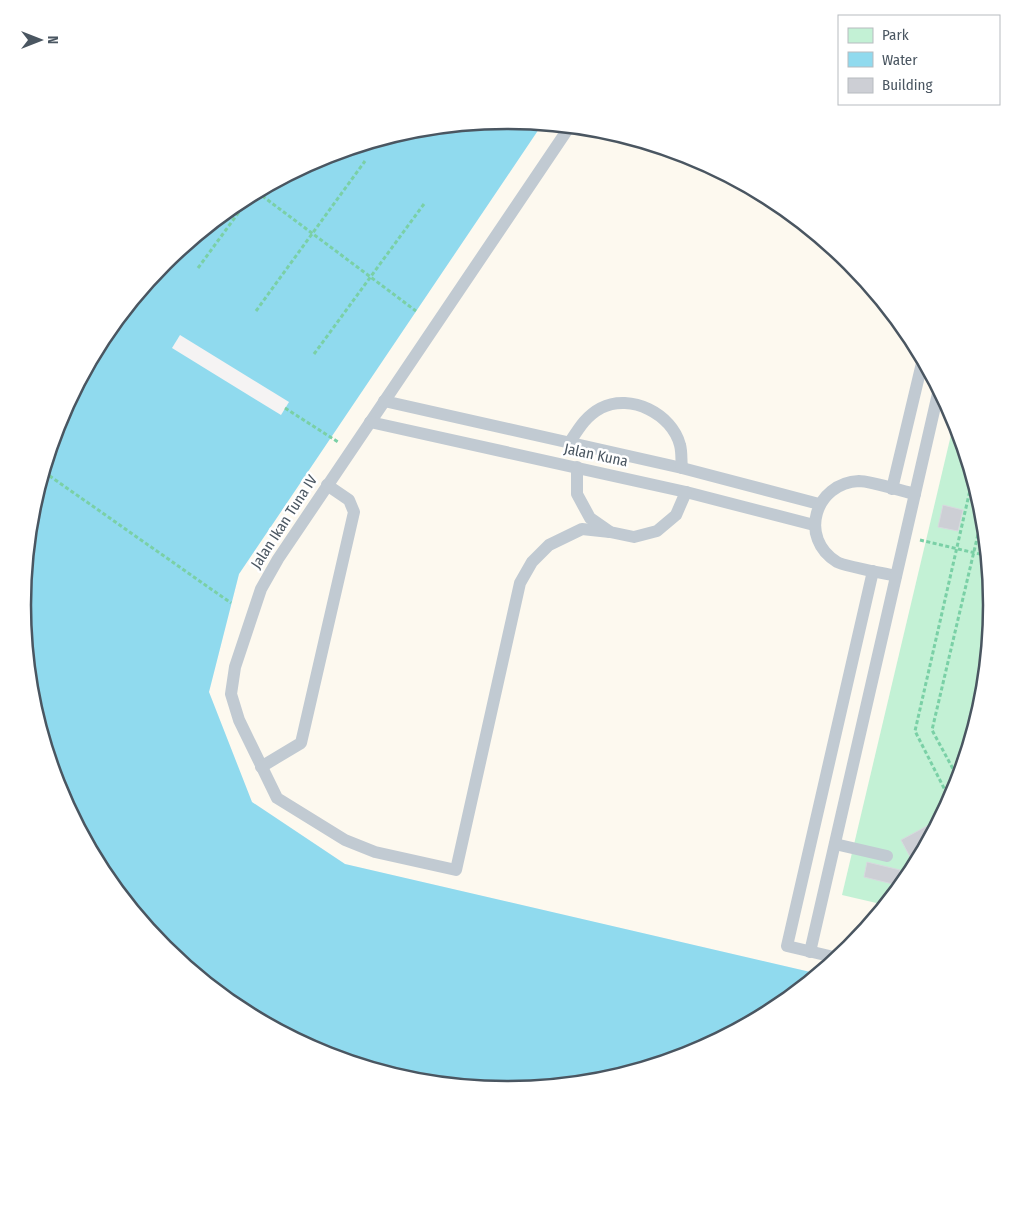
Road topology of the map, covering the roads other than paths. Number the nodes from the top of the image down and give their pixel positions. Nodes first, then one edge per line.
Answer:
1 (566, 133) edge
2 (921, 368) edge
3 (937, 398) edge
4 (384, 401) junction
5 (370, 422) junction
6 (532, 436) junction
7 (570, 442) junction
8 (527, 458) junction
9 (577, 467) junction
10 (682, 468) junction
11 (327, 485) junction
12 (892, 489) junction
13 (686, 492) junction
14 (915, 494) junction
15 (819, 504) junction
16 (814, 525) junction
17 (610, 532) junction
18 (873, 571) junction
19 (896, 576) junction
20 (261, 767) junction
21 (835, 844) junction
22 (887, 856) dead end
23 (810, 952) junction
24 (829, 956) edge

1 - 4 lane, Jalan Ikan Tuna IV
2 - 12 lane
3 - 14 lane
4 - 5 lane, Jalan Ikan Tuna IV
4 - 6 lane, Jalan Kuna
5 - 8 lane, Jalan Kuna
5 - 11 lane, Jalan Ikan Tuna IV
6 - 7 lane, Jalan Kuna
6 - 8 lane
7 - 10 lane, Jalan Kuna
7 - 10 lane
8 - 9 lane, Jalan Kuna
9 - 13 lane, Jalan Kuna
9 - 17 lane
10 - 15 lane, Jalan Kuna
11 - 20 lane, Jalan Ikan Tuna IV
11 - 20 lane
12 - 14 lane
12 - 15 lane
13 - 16 lane, Jalan Kuna
13 - 17 lane
14 - 19 lane
15 - 16 lane
16 - 18 lane
17 - 20 lane, Jalan Ikan Tuna IV
18 - 19 lane
18 - 23 lane
19 - 21 lane
21 - 22 lane
21 - 23 lane
23 - 24 lane

